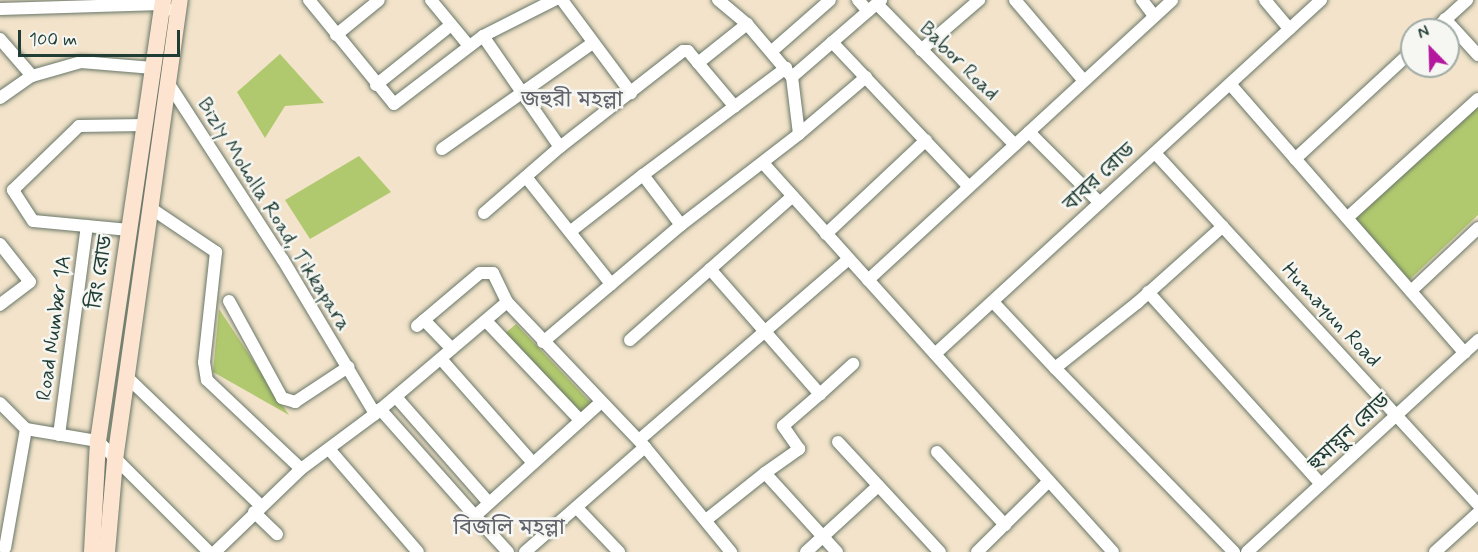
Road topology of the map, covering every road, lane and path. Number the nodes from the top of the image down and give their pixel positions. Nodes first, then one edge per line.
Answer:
1 (180, 0) edge
2 (309, 0) edge
3 (379, 0) edge
4 (431, 0) edge
5 (554, 0) edge
6 (562, 0) edge
7 (830, 0) edge
8 (858, 0) edge
9 (979, 0) edge
10 (1015, 0) edge
11 (1142, 0) edge
12 (1172, 0) edge
13 (1264, 0) edge
14 (1321, 0) edge
15 (1467, 0) edge
16 (163, 2) edge
17 (723, 2) edge
18 (80, 3) edge
19 (3, 5) edge
20 (875, 5) edge
21 (1154, 16) junction
22 (1447, 18) edge
23 (177, 20) junction
24 (747, 24) junction
25 (452, 25) junction
26 (1289, 29) junction
27 (336, 35) junction
28 (483, 36) junction
29 (1460, 36) edge
30 (0, 39) edge
31 (832, 42) junction
32 (593, 43) junction
33 (469, 46) junction
34 (772, 51) junction
35 (921, 51) junction
36 (1478, 55) edge
37 (1400, 62) edge
38 (698, 63) junction
39 (153, 68) junction
40 (789, 73) junction
41 (32, 76) junction
42 (866, 77) junction
43 (167, 81) junction
44 (1084, 81) junction
45 (1230, 84) junction
46 (376, 85) junction
47 (631, 93) junction
48 (523, 95) junction
49 (0, 98) edge
50 (1478, 99) edge
51 (735, 107) junction
52 (145, 125) junction
53 (1029, 132) junction
54 (799, 134) junction
55 (926, 140) junction
56 (1015, 145) junction
57 (560, 147) junction
58 (442, 149) dead end
59 (1155, 153) junction
60 (1295, 159) junction
61 (763, 163) junction
62 (643, 175) junction
63 (526, 177) junction
64 (969, 187) junction
65 (793, 196) junction
66 (1101, 203) junction
67 (149, 207) junction
68 (484, 213) dead end
69 (1347, 218) junction
70 (681, 225) junction
71 (87, 226) junction
72 (1223, 226) junction
73 (1478, 228) edge
74 (129, 230) junction
75 (571, 231) junction
76 (826, 234) junction
77 (0, 244) edge
78 (849, 259) junction
79 (710, 269) junction
80 (868, 280) junction
81 (610, 284) junction
82 (1411, 291) junction
83 (1149, 292) junction
84 (229, 300) dead end
85 (507, 302) junction
86 (993, 302) junction
87 (0, 305) edge
88 (486, 321) junction
89 (764, 331) junction
90 (630, 340) dead end
91 (1478, 340) edge
92 (543, 342) junction
93 (452, 349) junction
94 (1465, 352) junction
95 (935, 354) junction
96 (441, 358) junction
97 (853, 364) dead end
98 (348, 367) junction
99 (1055, 368) junction
100 (128, 378) junction
101 (820, 394) junction
102 (396, 397) junction
103 (601, 402) junction
104 (0, 403) edge
105 (377, 412) junction
106 (1396, 415) junction
107 (580, 420) junction
108 (26, 429) junction
109 (59, 435) junction
110 (98, 441) junction
111 (838, 442) dead end
112 (642, 444) junction
113 (329, 448) junction
114 (937, 452) dead end
115 (115, 460) junction
116 (533, 463) junction
117 (301, 469) junction
118 (765, 473) junction
119 (1049, 481) junction
120 (1321, 484) junction
121 (878, 486) junction
122 (489, 503) junction
123 (1478, 504) edge
124 (257, 508) junction
125 (577, 508) junction
126 (1478, 513) edge
127 (475, 516) junction
128 (706, 520) junction
129 (1005, 525) junction
130 (277, 534) dead end
131 (822, 537) junction
132 (5, 547) edge
133 (92, 552) edge
134 (107, 552) edge
135 (209, 552) edge
136 (215, 552) edge
137 (418, 552) edge
138 (508, 552) edge
139 (525, 552) edge
140 (619, 552) edge
141 (731, 552) edge
142 (806, 552) edge
143 (837, 552) edge
144 (940, 552) edge
145 (977, 552) edge
146 (1113, 552) edge
147 (1234, 552) edge
148 (1247, 552) edge
149 (1435, 552) edge

1 - 23 main road, রিং রোড
2 - 27 street
3 - 27 street
4 - 25 street
5 - 28 street
6 - 32 street
7 - 34 street
8 - 20 street
9 - 35 street
10 - 44 street
11 - 21 street
12 - 21 street
13 - 26 street
14 - 26 street, বাবর রোড
15 - 22 street
16 - 18 street
16 - 23 street
16 - 39 main road, রিং রোড
17 - 24 street
18 - 19 street
20 - 31 street
20 - 35 street, Babor Road
21 - 44 street
23 - 43 main road, রিং রোড
24 - 34 street
24 - 38 street
25 - 33 street
25 - 46 street
26 - 45 street, বাবর রোড
27 - 46 street
28 - 33 street
28 - 48 street
29 - 36 street
30 - 41 street
31 - 40 street
31 - 42 street
32 - 47 street
32 - 48 street
33 - 46 street
34 - 40 street
35 - 56 street, Babor Road
37 - 60 street
38 - 47 street
38 - 51 street
39 - 41 street
39 - 52 main road, রিং রোড
40 - 51 street
40 - 54 street
41 - 49 street
42 - 54 street
42 - 55 street
43 - 67 main road, রিং রোড
43 - 98 street, Bizly Moholla Road, Tikkapara
44 - 53 street
45 - 59 street, বাবর রোড
45 - 60 street
47 - 57 street
48 - 57 street
48 - 58 street
50 - 69 street
51 - 62 street
52 - 71 street
52 - 74 main road, রিং রোড
53 - 56 street
53 - 66 street
54 - 61 street
55 - 64 street
55 - 76 street
56 - 64 street
57 - 63 street
59 - 66 street, বাবর রোড
59 - 72 street, Humayun Road
60 - 69 street
61 - 65 street
61 - 70 street
62 - 70 street
62 - 75 street
63 - 68 street
63 - 75 street
64 - 80 street
65 - 76 street
65 - 79 street
66 - 86 street, বাবর রোড
67 - 100 main road, রিং রোড
67 - 117 street
69 - 82 street
70 - 81 street
71 - 74 street
71 - 109 street, Road Number 1A
72 - 83 street
72 - 106 street, Humayun Road
73 - 82 street
74 - 110 main road, রিং রোড
75 - 81 street
76 - 78 street
77 - 87 street
78 - 80 street
78 - 89 street
79 - 89 street
79 - 90 street
80 - 95 street
81 - 92 street
82 - 94 street
83 - 99 street
83 - 120 street
84 - 98 street
85 - 88 street
85 - 92 street
85 - 93 street
86 - 95 street, বাবর রোড
86 - 99 street
88 - 93 street
88 - 107 street
89 - 101 street
89 - 112 street
91 - 94 street, হুমায়ুন রোড
92 - 103 street
93 - 96 street
94 - 106 street, হুমায়ুন রোড
95 - 119 street
96 - 102 street
96 - 116 street
97 - 101 street
98 - 105 street, Bizly Moholla Road, Tikkapara
99 - 147 street
100 - 115 main road, রিং রোড
100 - 124 street
101 - 118 street
102 - 105 street
102 - 122 street
103 - 107 street
103 - 112 street
104 - 108 street
105 - 113 street
105 - 127 street, Bizly Moholla Road, Tikkapara
106 - 120 street, হুমায়ুন রোড
106 - 123 street, Humayun Road
107 - 116 street
108 - 109 street
108 - 132 street, Road Number 1A
109 - 110 street
110 - 115 street
110 - 133 main road, রিং রোড
111 - 121 street
112 - 125 street
112 - 128 street
113 - 117 street
113 - 137 street
114 - 129 street
115 - 134 main road, রিং রোড
115 - 135 street
116 - 122 street
117 - 124 street
118 - 128 street
118 - 131 street
119 - 129 street
119 - 146 street
120 - 148 street, হুমায়ুন রোড
121 - 131 street
121 - 144 street
122 - 127 street
124 - 130 street
124 - 136 street
125 - 139 street
125 - 140 street
126 - 149 street
127 - 138 street, Bizly Moholla Road, Tikkapara
128 - 141 street
129 - 145 street
131 - 142 street
131 - 143 street

